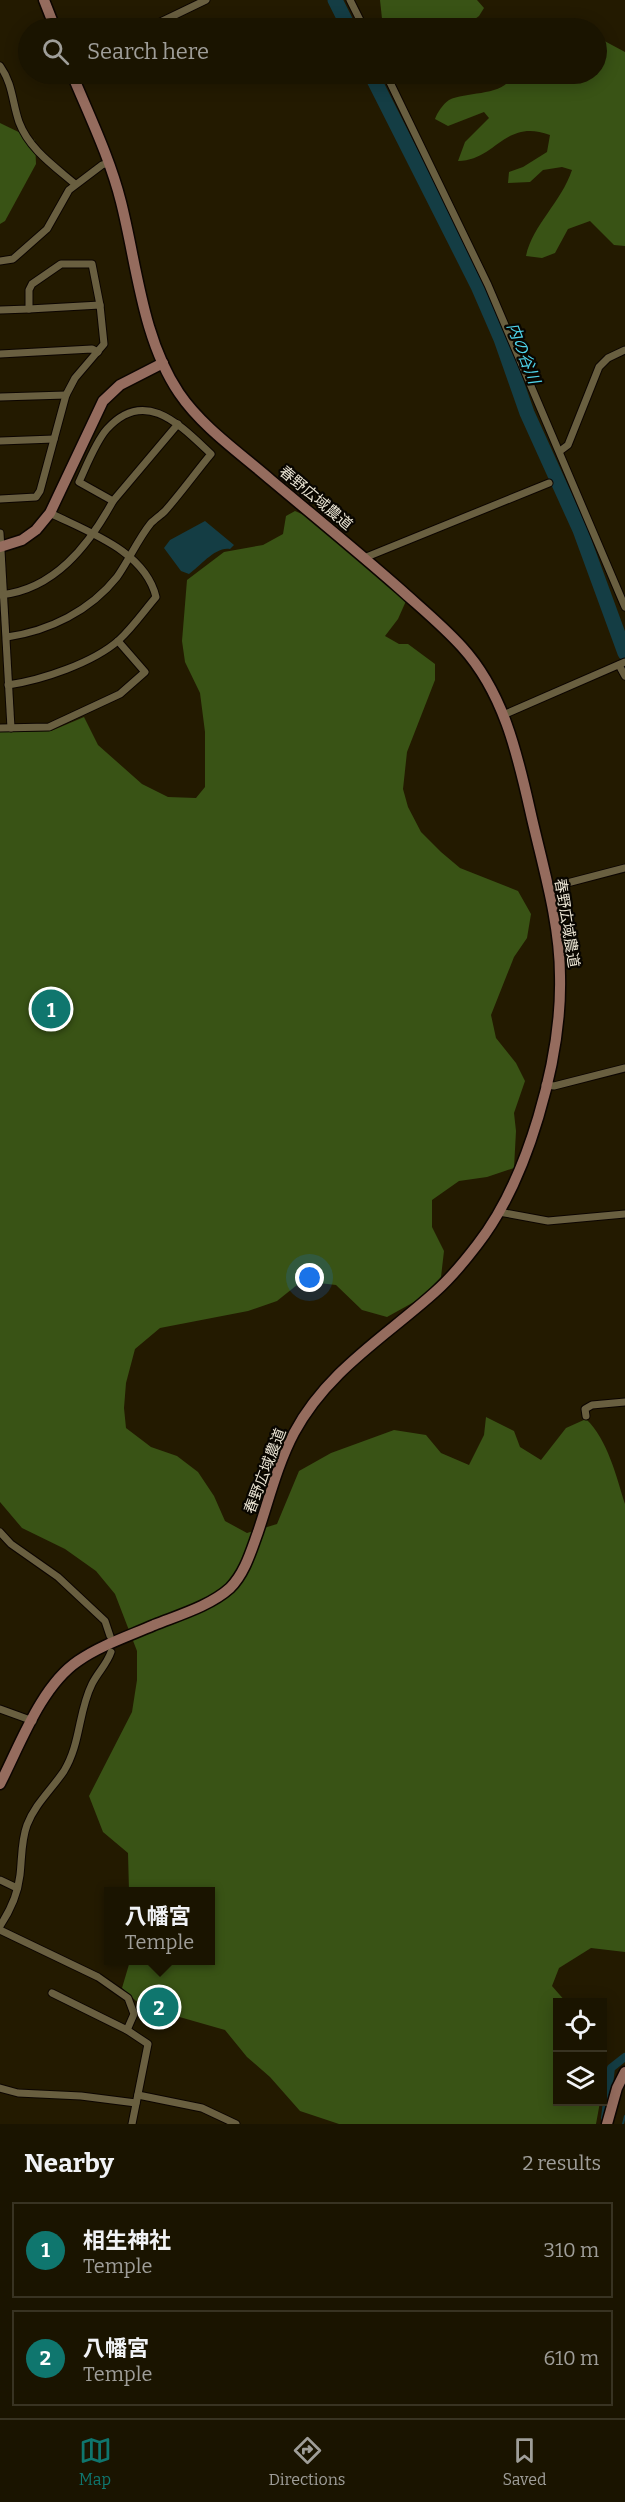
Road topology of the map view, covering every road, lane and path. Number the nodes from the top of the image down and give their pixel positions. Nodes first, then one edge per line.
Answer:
1 (44, 0) edge
2 (206, 0) edge
3 (350, 0) edge
4 (51, 18) edge
5 (169, 18) edge
6 (359, 18) edge
7 (0, 66) edge
8 (76, 84) edge
9 (391, 84) edge
10 (108, 163) junction
11 (75, 184) junction
12 (0, 261) edge
13 (100, 304) junction
14 (29, 309) junction
15 (0, 310) edge
16 (625, 350) edge
17 (98, 352) junction
18 (0, 354) edge
19 (163, 363) junction
20 (66, 395) junction
21 (0, 396) edge
22 (178, 423) junction
23 (54, 439) junction
24 (0, 441) edge
25 (560, 451) junction
26 (549, 483) dead end
27 (0, 499) edge
28 (113, 501) junction
29 (50, 513) junction
30 (0, 533) edge
31 (92, 534) junction
32 (0, 547) edge
33 (131, 556) junction
34 (364, 558) junction
35 (2, 595) edge
36 (625, 607) edge
37 (7, 637) junction
38 (118, 641) junction
39 (622, 664) edge
40 (625, 676) edge
41 (8, 685) junction
42 (504, 715) junction
43 (0, 728) edge
44 (11, 728) junction
45 (625, 868) edge
46 (548, 888) junction
47 (625, 1068) edge
48 (545, 1085) junction
49 (499, 1212) junction
50 (625, 1214) edge
51 (625, 1402) edge
52 (586, 1416) dead end
53 (0, 1532) edge
54 (110, 1636) dead end
55 (111, 1652) dead end
56 (0, 1709) edge
57 (33, 1721) junction
58 (0, 1784) edge
59 (0, 1880) edge
60 (17, 1888) junction
61 (0, 1928) edge
62 (51, 1993) dead end
63 (127, 2030) junction
64 (625, 2072) edge
65 (0, 2088) edge
66 (138, 2095) junction
67 (136, 2103) junction
68 (132, 2124) edge
69 (236, 2124) edge
70 (607, 2124) edge

1 - 4 street
2 - 5 street
3 - 6 street
7 - 11 street
8 - 10 street, 春野広域農道
9 - 25 street
10 - 11 street
10 - 19 street, 春野広域農道
11 - 12 street
13 - 14 street
13 - 14 street
13 - 17 street
14 - 15 street
16 - 25 street
17 - 18 street
17 - 20 street
19 - 29 street
19 - 34 street, 春野広域農道
20 - 21 street
20 - 23 street
22 - 28 street
22 - 28 street
22 - 33 street
23 - 24 street
23 - 27 street
25 - 36 street
26 - 34 street
28 - 31 street
29 - 31 street
29 - 32 street
30 - 32 street
31 - 33 street
31 - 35 street
32 - 35 street
33 - 37 street
33 - 38 street
34 - 42 street, 春野広域農道
35 - 37 street
37 - 41 street
38 - 41 street
38 - 44 street
39 - 40 street
39 - 42 street
41 - 44 street
42 - 46 street, 春野広域農道
43 - 44 street
45 - 46 street
46 - 48 street, 春野広域農道
47 - 48 street
48 - 49 street, 春野広域農道
49 - 50 street
49 - 57 street, 春野広域農道
51 - 52 street
53 - 54 street
55 - 60 street
56 - 57 street
57 - 58 street, 春野広域農道
59 - 60 street
60 - 61 street
61 - 63 street
62 - 63 street
63 - 66 street
64 - 70 street
65 - 67 street
66 - 67 street
66 - 69 street
67 - 68 street

